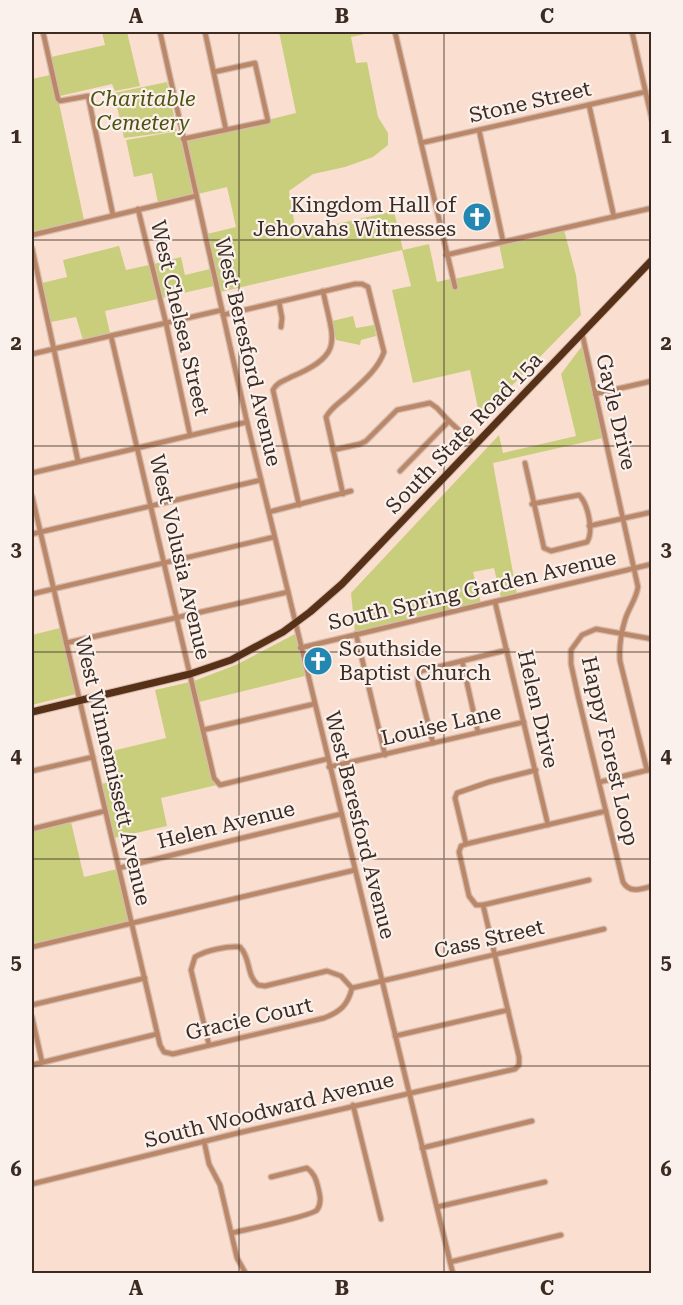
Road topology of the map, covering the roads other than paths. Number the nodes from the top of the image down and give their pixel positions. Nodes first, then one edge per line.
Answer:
1 (43, 32) edge
2 (160, 32) edge
3 (205, 32) edge
4 (395, 32) edge
5 (632, 32) edge
6 (214, 72) junction
7 (645, 92) junction
8 (590, 105) junction
9 (651, 120) edge
10 (226, 130) junction
11 (479, 130) junction
12 (183, 139) junction
13 (421, 143) junction
14 (196, 195) junction
15 (651, 208) edge
16 (138, 209) junction
17 (113, 215) junction
18 (614, 217) junction
19 (32, 235) edge
20 (503, 241) junction
21 (32, 248) edge
22 (446, 255) junction
23 (651, 260) edge
24 (455, 287) dead end
25 (323, 291) junction
26 (279, 302) junction
27 (222, 312) junction
28 (166, 323) junction
29 (281, 327) dead end
30 (582, 333) junction
31 (111, 336) junction
32 (54, 349) junction
33 (32, 354) edge
34 (651, 381) edge
35 (595, 394) junction
36 (449, 421) junction
37 (247, 422) junction
38 (190, 435) junction
39 (475, 445) junction
40 (138, 447) junction
41 (333, 450) junction
42 (78, 462) junction
43 (525, 464) dead end
44 (400, 471) dead end
45 (32, 473) edge
46 (261, 480) junction
47 (351, 491) dead end
48 (343, 494) junction
49 (32, 496) edge
50 (532, 504) junction
51 (299, 505) junction
52 (150, 506) junction
53 (269, 512) junction
54 (651, 512) edge
55 (623, 519) junction
56 (589, 526) junction
57 (40, 532) junction
58 (32, 534) edge
59 (274, 537) junction
60 (164, 563) junction
61 (651, 564) edge
62 (635, 568) junction
63 (53, 588) junction
64 (288, 592) junction
65 (32, 594) edge
66 (495, 602) junction
67 (177, 618) junction
68 (296, 623) junction
69 (623, 633) junction
70 (356, 634) junction
71 (651, 639) edge
72 (66, 644) junction
73 (300, 648) junction
74 (507, 650) junction
75 (462, 661) junction
76 (190, 674) junction
77 (79, 700) junction
78 (314, 704) junction
79 (32, 712) edge
80 (524, 722) junction
81 (203, 730) junction
82 (478, 732) junction
83 (433, 743) junction
84 (385, 755) junction
85 (93, 757) junction
86 (327, 759) junction
87 (329, 768) junction
88 (536, 770) junction
89 (649, 770) edge
90 (32, 771) edge
91 (600, 782) junction
92 (606, 811) junction
93 (105, 812) junction
94 (341, 814) junction
95 (549, 825) junction
96 (32, 829) edge
97 (466, 844) junction
98 (119, 868) junction
99 (355, 870) junction
100 (589, 880) dead end
101 (651, 886) edge
102 (483, 904) junction
103 (131, 923) junction
104 (604, 929) dead end
105 (32, 947) edge
106 (495, 954) junction
107 (144, 978) junction
108 (381, 981) junction
109 (352, 988) junction
110 (32, 1005) edge
111 (508, 1010) junction
112 (32, 1017) edge
113 (157, 1034) junction
114 (395, 1036) junction
115 (209, 1045) junction
116 (164, 1052) joint
117 (42, 1062) junction
118 (32, 1065) edge
119 (409, 1093) junction
120 (353, 1106) junction
121 (532, 1121) dead end
122 (204, 1141) junction
123 (422, 1148) junction
124 (271, 1177) dead end
125 (545, 1182) dead end
126 (32, 1184) edge
127 (436, 1207) junction
128 (381, 1219) dead end
129 (232, 1233) junction
130 (561, 1235) dead end
131 (450, 1262) junction
132 (246, 1274) edge
133 (453, 1274) edge

1 - 17 street
2 - 12 street, West Beresford Avenue
3 - 6 street
4 - 13 street
5 - 7 street
6 - 10 street
6 - 10 street
7 - 8 street, Stone Street
7 - 9 street
8 - 11 street, Stone Street
8 - 18 street
10 - 12 street
11 - 13 street, Stone Street
11 - 20 street
12 - 14 street, West Beresford Avenue
13 - 22 street
14 - 16 street
14 - 27 street, West Beresford Avenue
15 - 18 street
16 - 17 street
16 - 28 street, West Chelsea Street
17 - 19 street
18 - 20 street
20 - 22 street
21 - 32 street
22 - 24 street
23 - 30 highway, South State Road 15a
25 - 26 street
25 - 41 street
25 - 51 street
26 - 27 street
26 - 29 street
27 - 28 street
27 - 37 street, West Beresford Avenue
28 - 31 street
28 - 38 street, West Chelsea Street
30 - 35 street, Gayle Drive
30 - 39 highway, South State Road 15a
31 - 32 street
31 - 40 street, West Volusia Avenue
32 - 33 street
32 - 42 street
34 - 35 street
35 - 55 street, Gayle Drive
36 - 39 street
36 - 41 street
36 - 44 street
37 - 38 street
37 - 46 street, West Beresford Avenue
38 - 40 street
39 - 68 highway, South State Road 15a
40 - 42 street
40 - 52 street, West Volusia Avenue
41 - 48 street
42 - 45 street
43 - 50 street
46 - 52 street
46 - 53 street, West Beresford Avenue
47 - 48 street
48 - 51 street
49 - 57 street, West Winnemissett Avenue
50 - 56 street
50 - 56 street
51 - 53 street
52 - 57 street
52 - 60 street, West Volusia Avenue
53 - 59 street, West Beresford Avenue
54 - 55 street
55 - 56 street
55 - 62 street, Gayle Drive
57 - 58 street
57 - 63 street, West Winnemissett Avenue
59 - 60 street
59 - 64 street, West Beresford Avenue
60 - 63 street
60 - 67 street, West Volusia Avenue
61 - 62 street, South Spring Garden Avenue
62 - 66 street, South Spring Garden Avenue
62 - 69 street, Gayle Drive
63 - 65 street
63 - 72 street, West Winnemissett Avenue
64 - 67 street
64 - 68 street, West Beresford Avenue
66 - 70 street, South Spring Garden Avenue
66 - 74 street, Helen Drive
67 - 72 street
67 - 76 street, West Volusia Avenue
68 - 73 street, West Beresford Avenue
68 - 76 highway
69 - 71 street, Happy Forest Loop
69 - 89 street, Gayle Drive
69 - 91 street, Happy Forest Loop
70 - 73 street, South Spring Garden Avenue
70 - 84 street
72 - 77 street, West Winnemissett Avenue
73 - 78 street, West Beresford Avenue
74 - 75 street
74 - 80 street, Helen Drive
75 - 82 street
75 - 83 street
76 - 77 highway
76 - 81 street, West Volusia Avenue
77 - 79 highway
77 - 85 street, West Winnemissett Avenue
78 - 81 street
78 - 86 street, West Beresford Avenue
80 - 82 street, Louise Lane
80 - 88 street, Helen Drive
81 - 86 street, West Volusia Avenue
82 - 83 street, Louise Lane
83 - 84 street, Louise Lane
84 - 87 street, Louise Lane
85 - 90 street
85 - 93 street, West Winnemissett Avenue
86 - 87 street, West Beresford Avenue
87 - 94 street, West Beresford Avenue
88 - 95 street, Helen Drive
88 - 97 street
89 - 91 street
91 - 92 street, Happy Forest Loop
92 - 95 street
92 - 101 street, Happy Forest Loop
93 - 96 street
93 - 98 street, West Winnemissett Avenue
94 - 98 street, Helen Avenue
94 - 99 street, West Beresford Avenue
95 - 97 street
97 - 102 street
98 - 103 street, West Winnemissett Avenue
99 - 103 street
99 - 108 street, West Beresford Avenue
100 - 102 street
102 - 106 street
103 - 105 street
103 - 107 street, West Winnemissett Avenue
104 - 106 street, Cass Street
106 - 108 street, Cass Street
106 - 111 street
107 - 110 street
107 - 113 street, West Winnemissett Avenue
108 - 109 street, Cass Street
108 - 114 street, West Beresford Avenue
109 - 115 street, Gracie Court
109 - 115 street
111 - 114 street
111 - 119 street, South Woodward Avenue
112 - 117 street
113 - 116 street, West Winnemissett Avenue
113 - 117 street
114 - 119 street, West Beresford Avenue
115 - 116 street, Gracie Court
117 - 118 street
119 - 120 street, South Woodward Avenue
119 - 123 street, West Beresford Avenue
120 - 122 street, South Woodward Avenue
120 - 128 street
121 - 123 street
122 - 126 street, South Woodward Avenue
122 - 129 street
123 - 127 street, West Beresford Avenue
124 - 129 street
125 - 127 street
127 - 131 street, West Beresford Avenue
129 - 132 street
130 - 131 street
131 - 133 street, West Beresford Avenue

